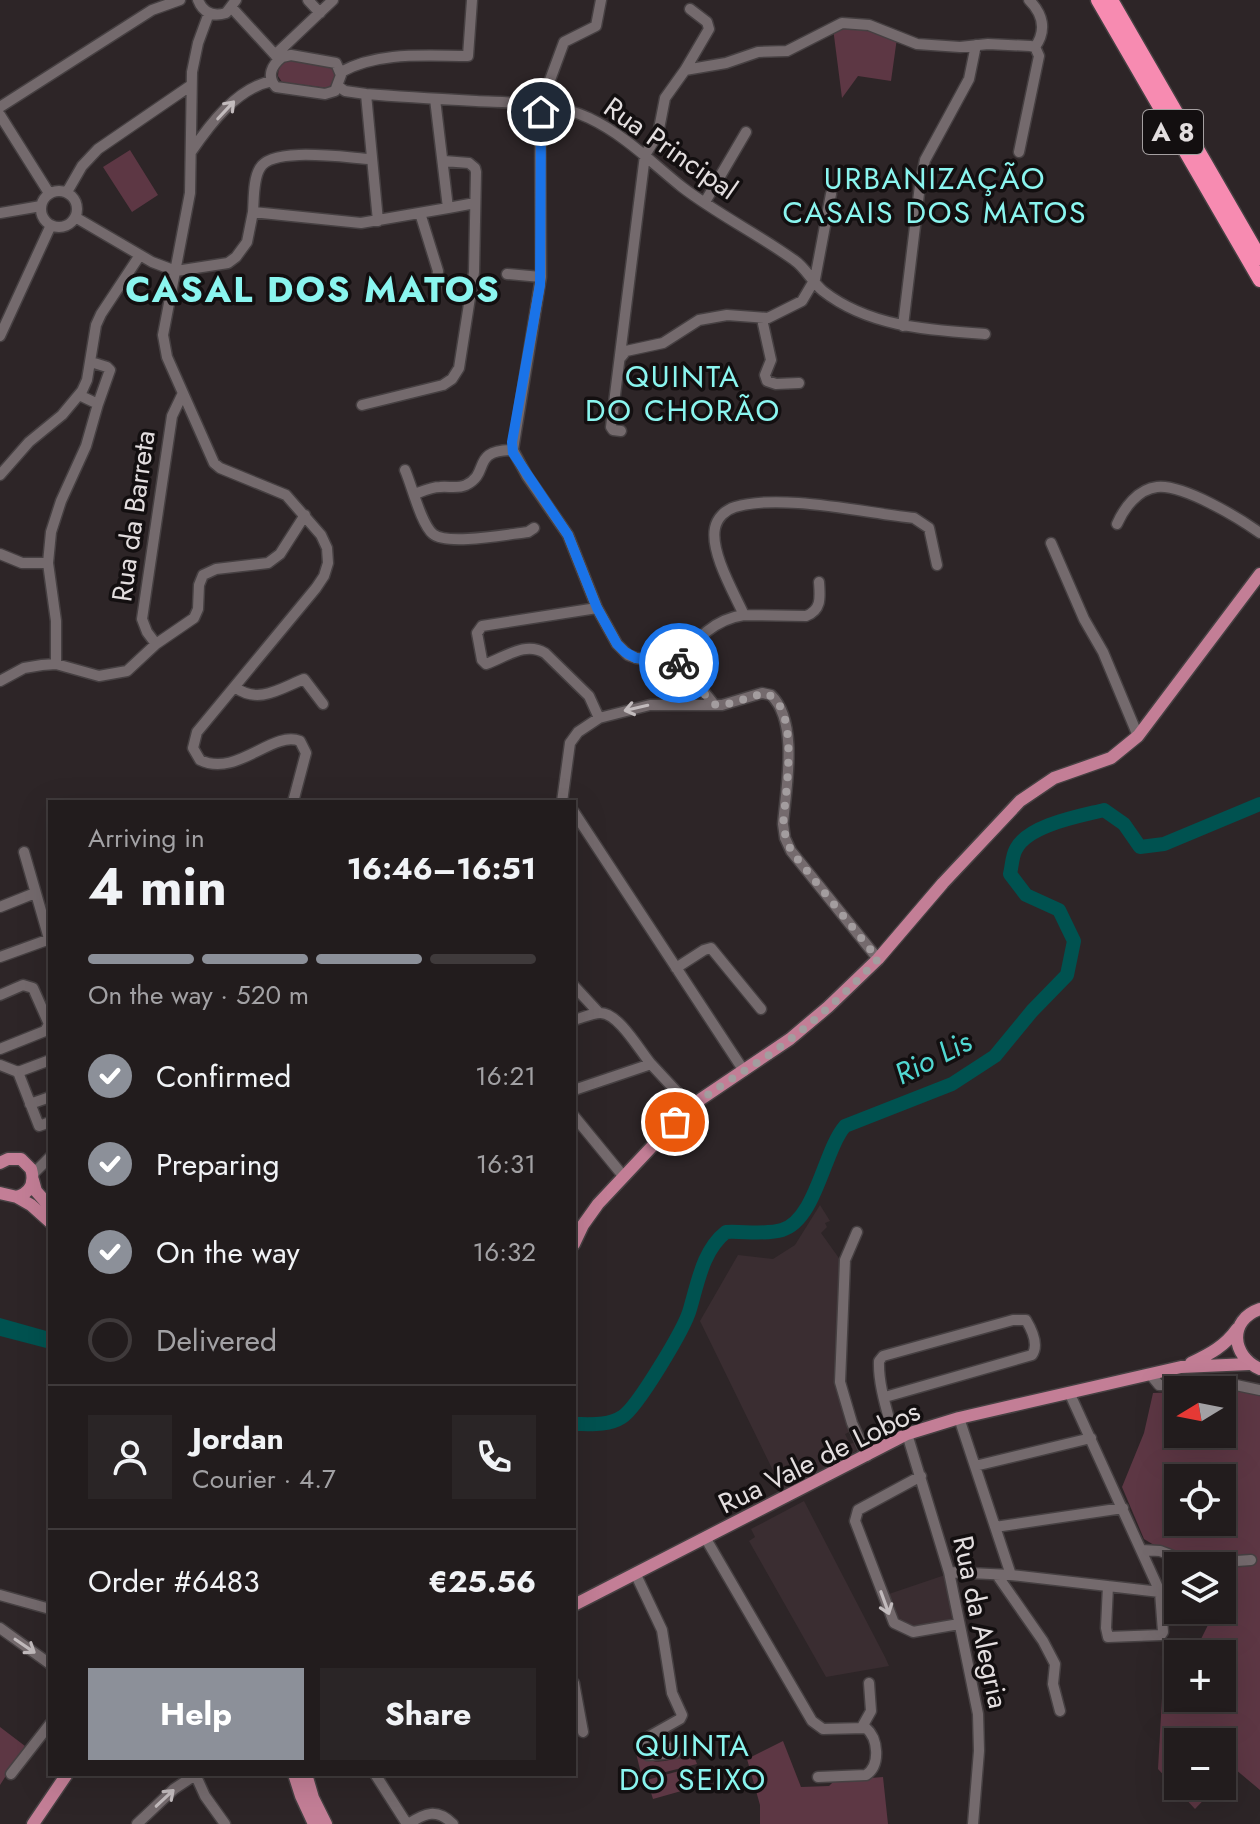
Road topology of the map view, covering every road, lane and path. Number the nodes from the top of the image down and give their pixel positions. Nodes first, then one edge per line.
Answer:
1 (180, 0) edge
2 (198, 0) edge
3 (308, 0) edge
4 (333, 0) edge
5 (472, 0) edge
6 (601, 0) edge
7 (1029, 0) edge
8 (1098, 0) edge
9 (1111, 0) edge
10 (234, 4) edge
11 (690, 9) dead end
12 (209, 13) junction
13 (320, 13) junction
14 (976, 45) junction
15 (1035, 47) junction
16 (277, 57) junction
17 (685, 70) junction
18 (341, 72) junction
19 (272, 81) junction
20 (190, 86) junction
21 (338, 86) junction
22 (366, 94) junction
23 (435, 99) junction
24 (0, 107) edge
25 (540, 107) junction
26 (0, 115) edge
27 (746, 132) dead end
28 (191, 152) junction
29 (1019, 152) dead end
30 (645, 155) junction
31 (371, 159) junction
32 (444, 161) junction
33 (67, 192) junction
34 (49, 193) junction
35 (831, 194) dead end
36 (705, 202) junction
37 (475, 203) junction
38 (41, 206) junction
39 (448, 208) junction
40 (253, 212) junction
41 (0, 213) edge
42 (420, 213) junction
43 (75, 217) junction
44 (378, 221) junction
45 (51, 225) junction
46 (140, 255) junction
47 (1256, 259) edge
48 (176, 271) junction
49 (507, 274) dead end
50 (541, 277) junction
51 (815, 279) junction
52 (1260, 280) edge
53 (434, 297) dead end
54 (762, 319) junction
55 (903, 326) junction
56 (985, 334) dead end
57 (0, 336) edge
58 (621, 357) junction
59 (91, 362) junction
60 (799, 383) dead end
61 (183, 393) junction
62 (79, 395) junction
63 (98, 404) junction
64 (362, 405) dead end
65 (621, 431) dead end
66 (513, 450) junction
67 (405, 470) dead end
68 (0, 475) edge
69 (415, 494) junction
70 (305, 515) junction
71 (1117, 524) dead end
72 (534, 528) dead end
73 (1260, 533) edge
74 (1051, 543) dead end
75 (0, 554) edge
76 (48, 563) junction
77 (937, 565) dead end
78 (1260, 574) edge
79 (819, 582) dead end
80 (597, 608) junction
81 (744, 615) junction
82 (156, 644) junction
83 (56, 664) junction
84 (682, 664) junction
85 (0, 681) edge
86 (235, 687) junction
87 (713, 703) junction
88 (323, 704) dead end
89 (599, 718) junction
90 (1138, 736) junction
91 (294, 800) edge
92 (564, 800) edge
93 (576, 815) edge
94 (24, 852) dead end
95 (35, 893) junction
96 (0, 907) edge
97 (48, 934) edge
98 (48, 941) edge
99 (0, 957) edge
100 (878, 959) junction
101 (676, 968) junction
102 (576, 988) edge
103 (0, 995) edge
104 (761, 1009) dead end
105 (599, 1013) junction
106 (576, 1019) edge
107 (48, 1022) edge
108 (48, 1026) edge
109 (0, 1049) edge
110 (48, 1061) edge
111 (651, 1064) junction
112 (0, 1065) edge
113 (744, 1071) junction
114 (18, 1072) junction
115 (576, 1089) edge
116 (48, 1098) edge
117 (30, 1104) junction
118 (691, 1107) junction
119 (576, 1118) edge
120 (48, 1123) edge
121 (48, 1158) edge
122 (48, 1159) edge
123 (26, 1162) junction
124 (0, 1163) edge
125 (33, 1177) junction
126 (624, 1177) junction
127 (0, 1193) edge
128 (17, 1197) junction
129 (48, 1205) edge
130 (48, 1220) edge
131 (857, 1232) dead end
132 (576, 1241) edge
133 (1260, 1309) edge
134 (1240, 1325) junction
135 (1255, 1366) edge
136 (1181, 1367) junction
137 (1150, 1374) junction
138 (1260, 1390) edge
139 (1069, 1392) junction
140 (885, 1397) junction
141 (959, 1418) junction
142 (901, 1438) junction
143 (1091, 1438) junction
144 (867, 1456) junction
145 (975, 1466) junction
146 (921, 1476) junction
147 (1123, 1508) junction
148 (995, 1527) junction
149 (706, 1539) junction
150 (1141, 1550) junction
151 (1251, 1560) dead end
152 (949, 1572) junction
153 (636, 1575) junction
154 (997, 1575) junction
155 (1011, 1575) junction
156 (1108, 1586) junction
157 (1160, 1592) junction
158 (0, 1595) edge
159 (577, 1602) edge
160 (48, 1608) edge
161 (959, 1624) junction
162 (0, 1628) edge
163 (48, 1663) edge
164 (869, 1683) dead end
165 (576, 1694) edge
166 (1060, 1711) dead end
167 (48, 1727) edge
168 (862, 1727) junction
169 (583, 1732) dead end
170 (657, 1754) dead end
171 (11, 1774) dead end
172 (66, 1776) edge
173 (192, 1776) edge
174 (196, 1776) edge
175 (295, 1776) edge
176 (307, 1776) edge
177 (376, 1776) edge
178 (818, 1777) dead end
179 (33, 1824) edge
180 (137, 1824) edge
181 (225, 1824) edge
182 (314, 1824) edge
183 (326, 1824) edge
184 (407, 1824) edge
185 (453, 1824) edge
186 (973, 1824) edge

1 - 24 street
2 - 12 street
3 - 13 street
4 - 13 street
5 - 18 street
6 - 25 street
7 - 15 street
8 - 47 highway, A 8
9 - 47 highway, A 8
10 - 12 street
10 - 16 street
11 - 17 street
12 - 20 street
13 - 16 street
14 - 15 street
14 - 17 street
14 - 55 street
15 - 29 street
16 - 18 street
16 - 19 street
17 - 30 street
18 - 21 street
19 - 21 street
28 -> 19 street
20 - 28 street
20 - 33 street
21 - 22 street, Rua Principal
22 - 23 street, Rua Principal
22 - 31 street
23 - 25 street, Rua Principal
23 - 32 street
25 - 30 street, Rua Principal
25 - 50 street
26 - 34 street
27 - 36 street
28 - 48 street
30 - 36 street, Rua Principal
30 - 58 street
31 - 40 street
31 - 44 street
32 - 37 street
32 - 39 street
33 - 34 street
33 - 43 street
34 - 38 street
35 - 51 street
36 - 51 street, Rua Principal
37 - 39 street
37 - 64 street
38 - 41 street
38 - 45 street
39 - 42 street
40 - 44 street
40 - 48 street
42 - 44 street
42 - 53 street
43 - 45 street
43 - 46 street
45 - 57 street
46 - 48 street
46 - 59 street
47 - 52 highway, A 8
48 - 61 street
49 - 50 street
50 - 66 street
51 - 54 street
51 - 55 street, Rua Principal
54 - 58 street
54 - 60 street
55 - 56 street, Rua Principal
58 - 65 street
59 - 62 street
59 - 63 street
61 - 70 street
61 - 82 street, Rua da Barreta
62 - 63 street
62 - 68 street
63 - 76 street
66 - 69 street
66 - 80 street
67 - 69 street
69 - 72 street
70 - 82 street
70 - 86 street
71 - 73 street
74 - 90 street
75 - 76 street
76 - 83 street
77 - 81 street
78 - 90 main road
79 - 81 street
80 - 84 street
80 - 89 street
81 - 84 street
82 - 83 street
83 - 85 street
84 - 87 street
86 - 88 street
86 - 91 street
87 -> 89 street
87 - 100 street
89 - 92 street
90 - 100 main road
93 - 101 street
94 - 95 street
95 - 96 street
95 - 97 street
98 - 99 street
100 - 113 main road
101 - 104 street
101 - 113 street
102 - 105 street
103 - 107 street
105 - 106 street
105 - 111 street
108 - 109 street
110 - 114 street
111 - 115 street
111 - 118 street
112 - 114 street
113 - 118 main road
114 - 117 street
116 - 117 street
117 - 120 street
118 - 126 main road
119 - 126 street
121 - 123 street
122 - 125 street
123 - 124 main road
123 - 125 main road
125 - 128 main road
125 - 129 main road
126 - 132 main road
127 - 128 main road
128 - 130 main road
131 - 144 street
133 - 134 main road
134 - 135 main road
134 - 136 main road
135 - 136 main road
136 - 137 main road, Rua Vale de Lobos
137 - 138 street
137 - 139 main road, Rua Vale de Lobos
139 - 141 main road, Rua Vale de Lobos
139 - 143 street
140 - 140 street, Rua da Alegria
140 - 142 street, Rua da Alegria
141 - 142 main road, Rua Vale de Lobos
141 - 145 street
142 - 144 main road, Rua Vale de Lobos
142 - 146 street, Rua da Alegria
143 - 145 street
143 - 147 street
144 - 149 main road, Rua Vale de Lobos
145 - 148 street
146 - 152 street, Rua da Alegria
146 -> 161 street
147 - 148 street
147 - 150 street
148 - 155 street
149 - 153 main road, Rua Vale de Lobos
149 - 168 street
150 - 151 street
150 - 157 street
152 - 154 street
152 - 161 street, Rua da Alegria
153 - 159 main road, Rua Vale de Lobos
153 - 170 street
154 - 155 street
154 - 166 street
155 - 156 street
156 - 157 street
156 - 157 street
158 - 160 street
161 - 186 street, Rua da Alegria
162 -> 163 street
164 - 168 street
165 - 169 street
167 - 171 street
168 - 178 street
172 - 179 main road
180 -> 173 street
174 - 181 street
175 - 182 main road
176 - 183 main road
177 - 184 street
184 - 185 street

